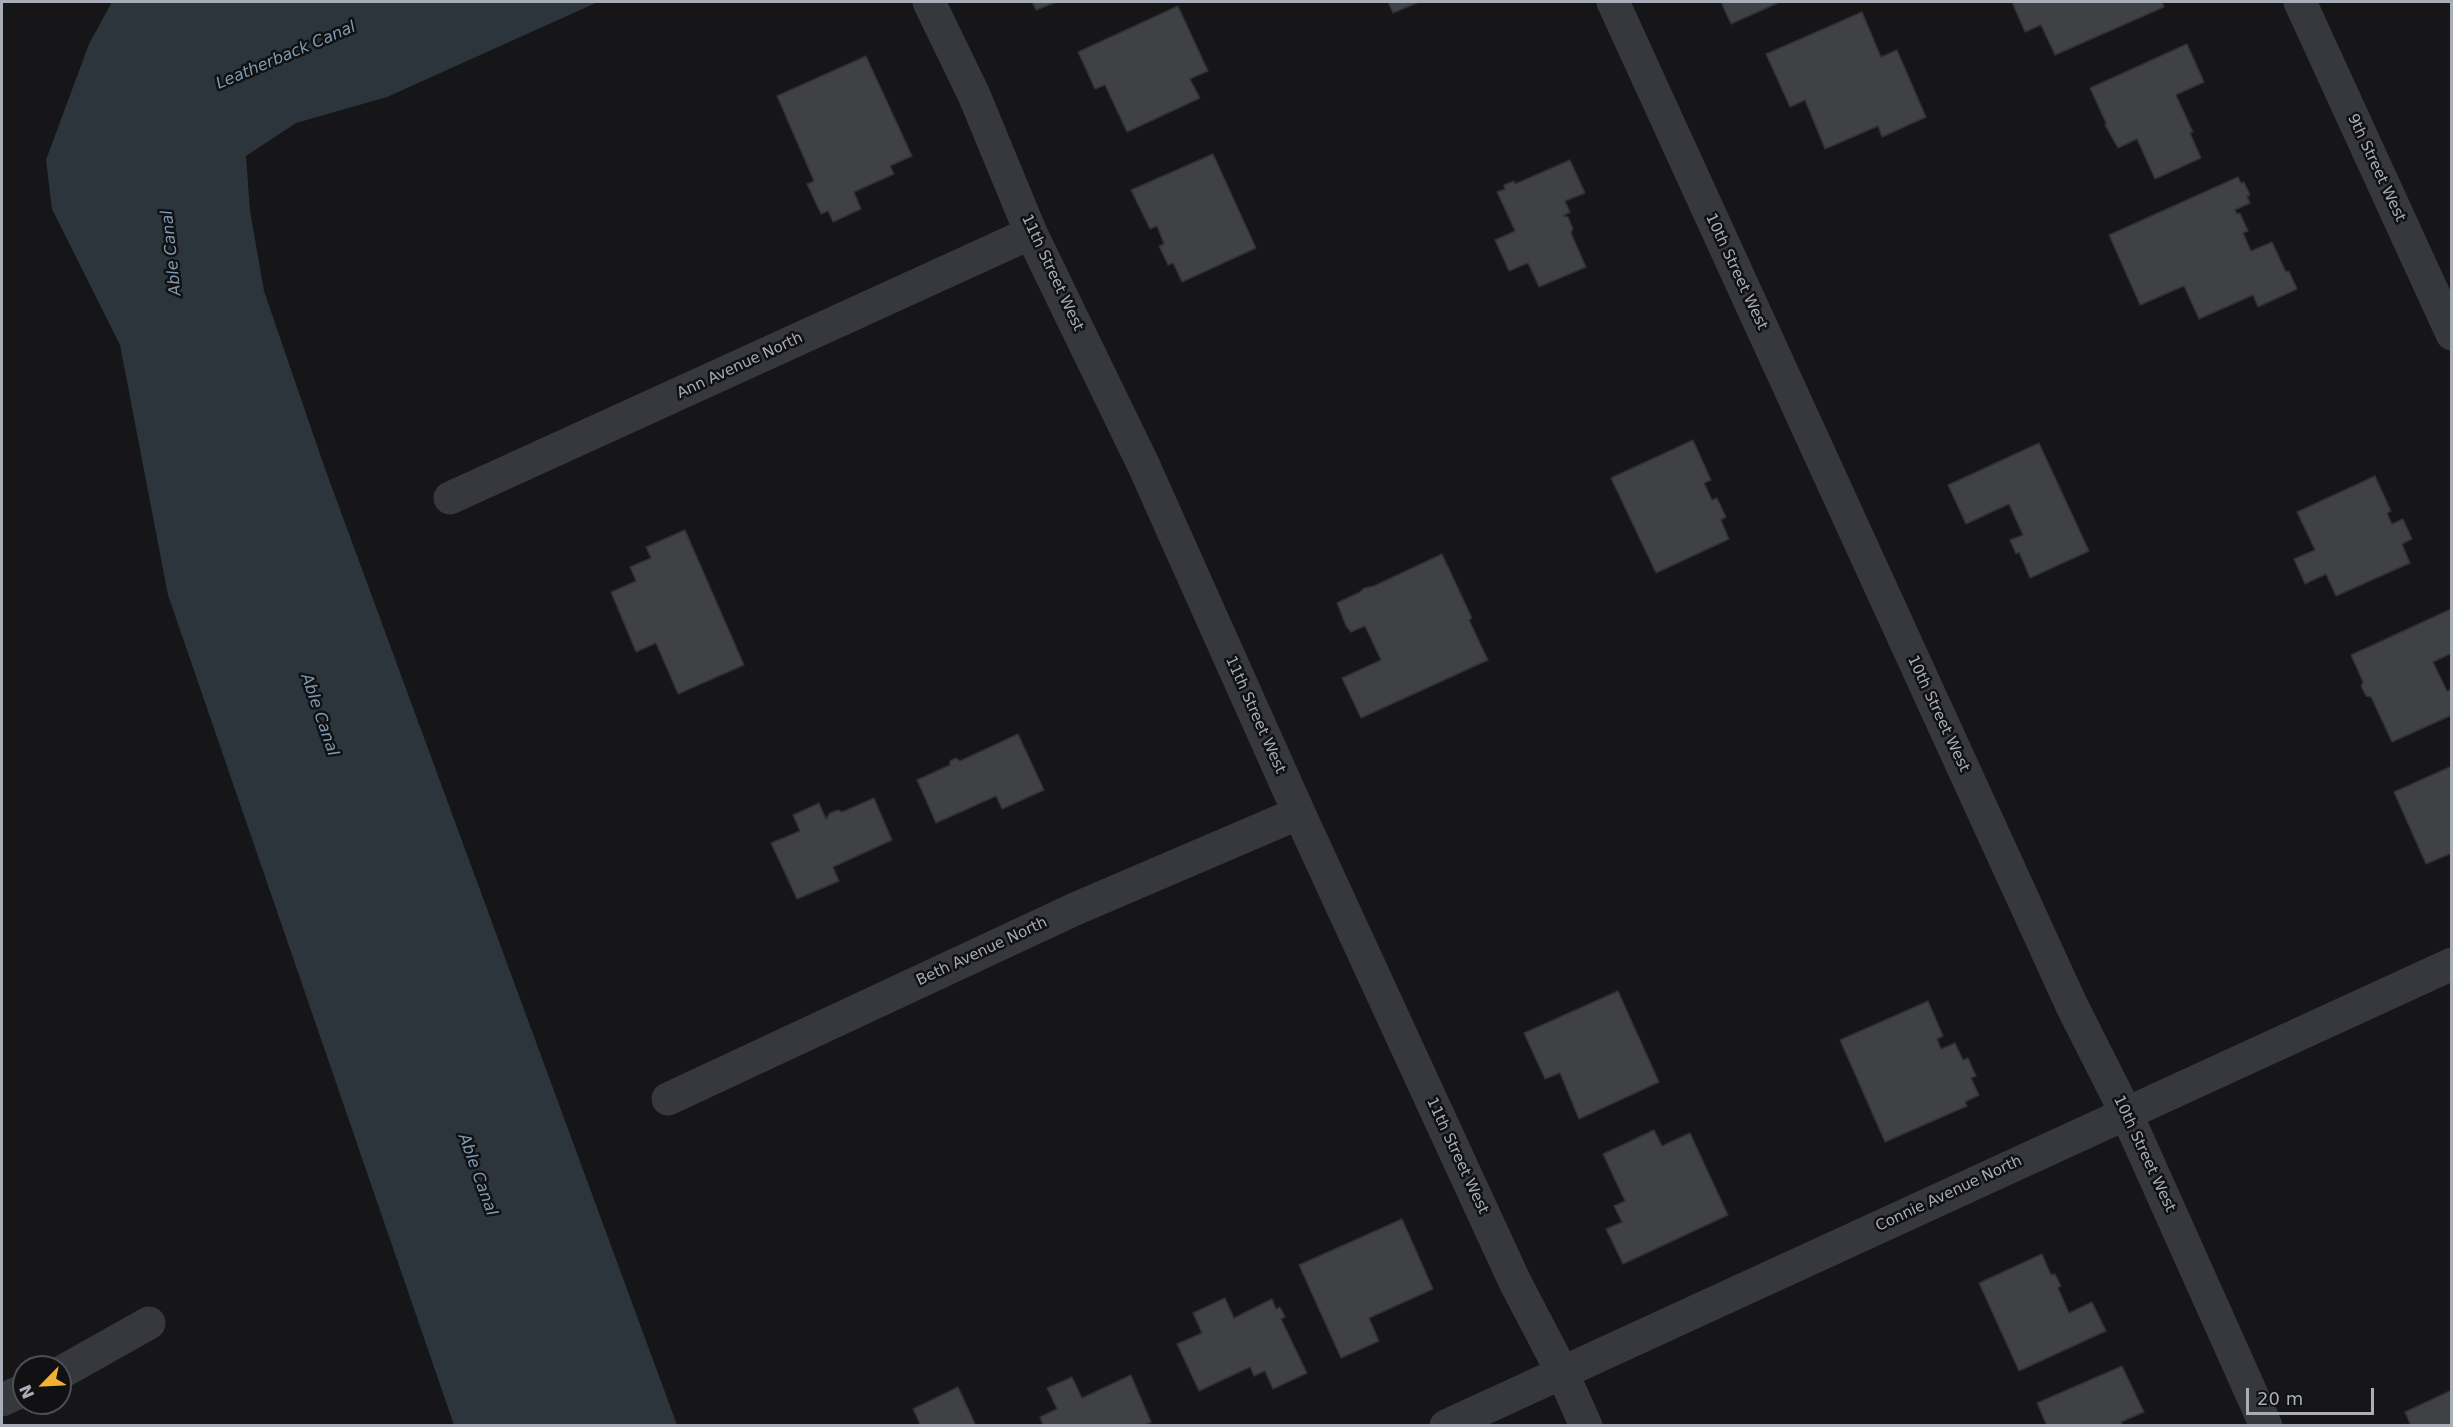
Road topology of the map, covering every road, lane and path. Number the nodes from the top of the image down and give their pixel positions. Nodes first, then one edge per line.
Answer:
1 (929, 2) edge
2 (1613, 2) edge
3 (2300, 2) edge
4 (1031, 233) junction
5 (2451, 334) edge
6 (450, 498) dead end
7 (1299, 813) junction
8 (2451, 964) edge
9 (668, 1099) dead end
10 (2127, 1113) junction
11 (149, 1323) dead end
12 (72, 1366) edge
13 (1562, 1372) junction
14 (1446, 1425) edge
15 (1586, 1425) edge
16 (2266, 1425) edge

1 - 4 street, 11th Street West
2 - 10 street, 10th Street West
3 - 5 street, 9th Street West
4 - 6 street, Ann Avenue North
4 - 7 street, 11th Street West
7 - 9 street, Beth Avenue North
7 - 13 street, 11th Street West
8 - 10 street, Connie Avenue North
10 - 13 street, Connie Avenue North
10 - 16 street, 10th Street West
11 - 12 street
13 - 14 street, Connie Avenue North
13 - 15 street, 11th Street West

